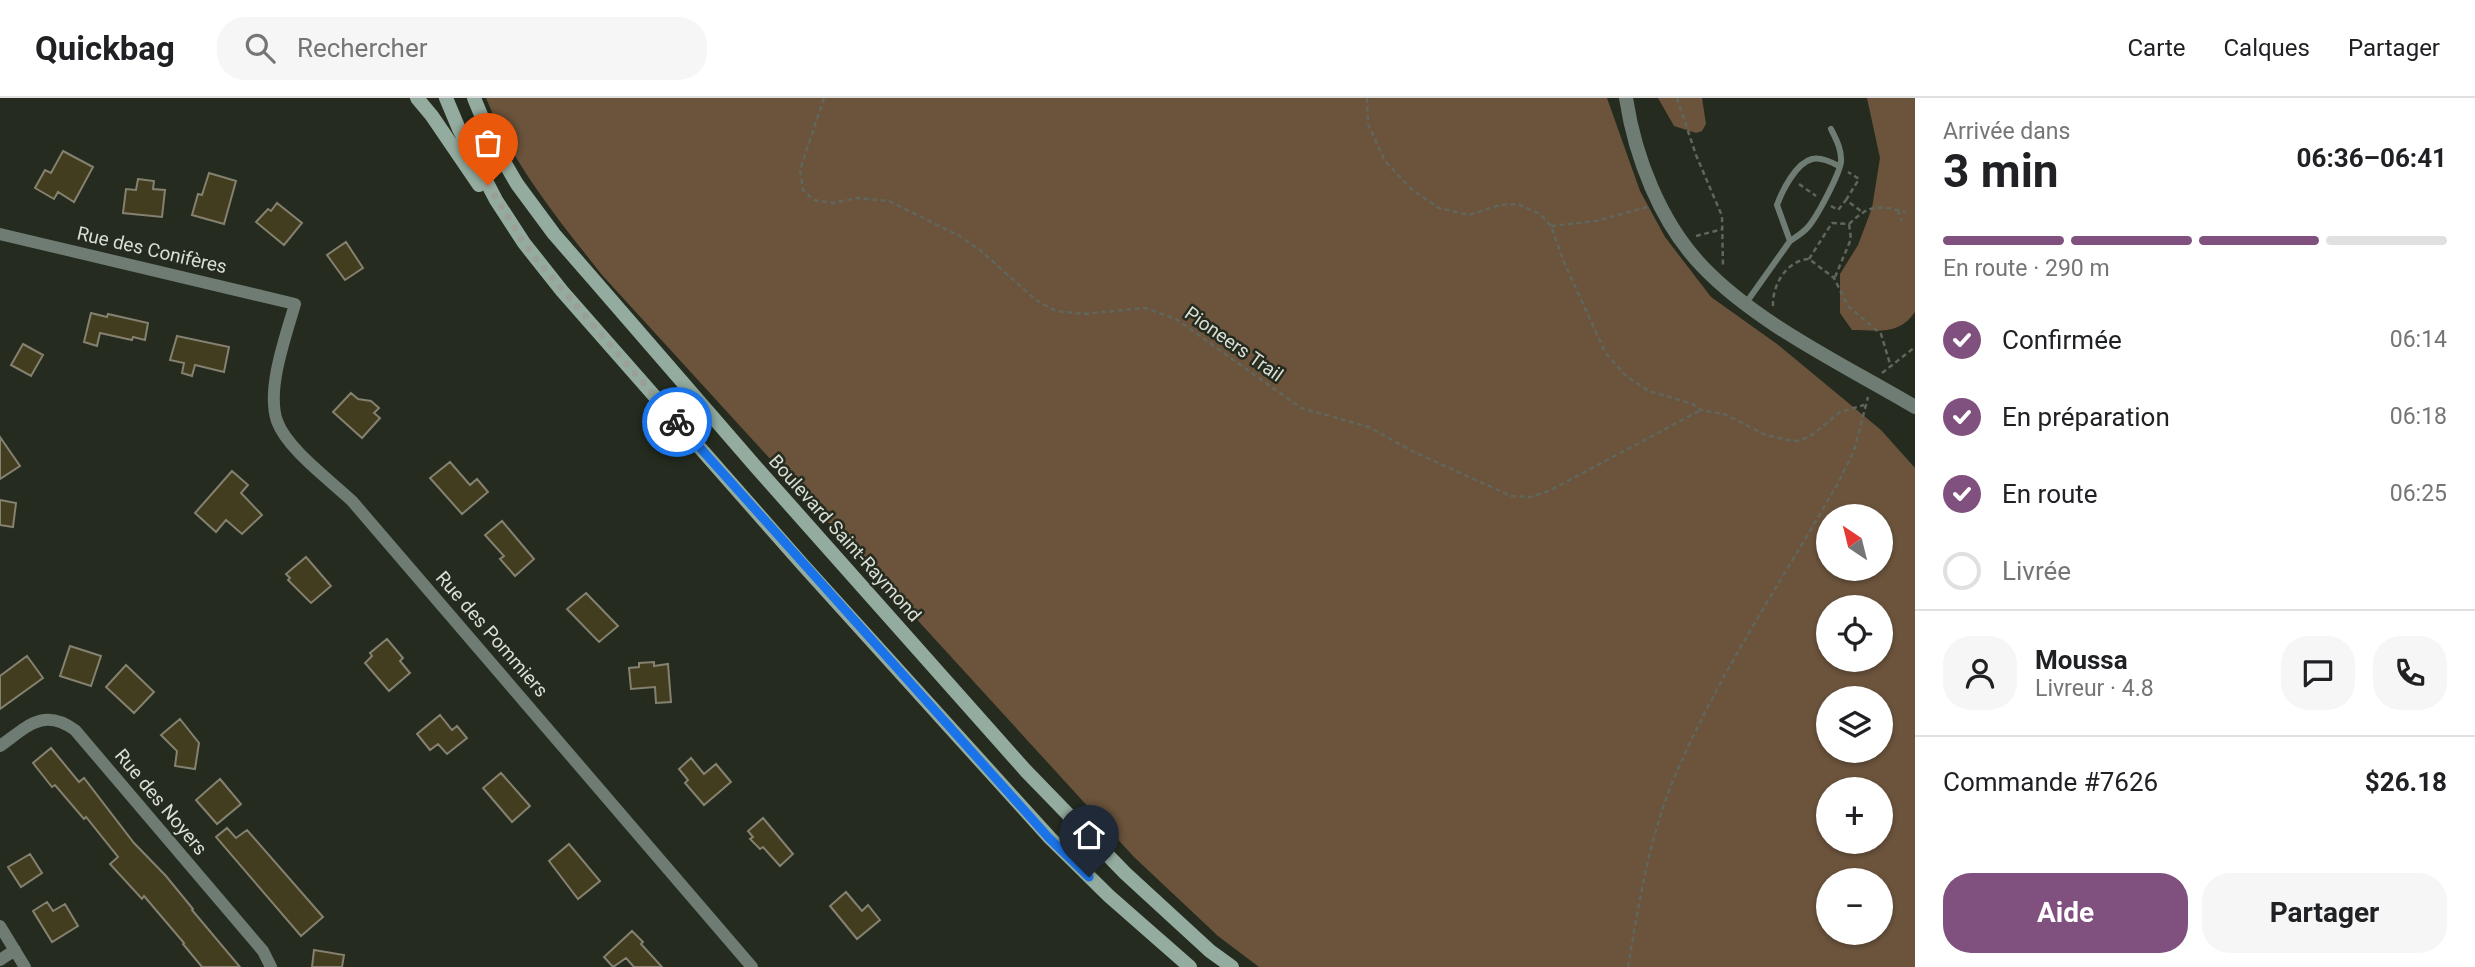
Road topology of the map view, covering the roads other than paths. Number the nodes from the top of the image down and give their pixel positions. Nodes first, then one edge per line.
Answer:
1 (417, 98) edge
2 (446, 98) edge
3 (474, 98) edge
4 (1626, 98) edge
5 (1831, 130) dead end
6 (1839, 166) junction
7 (0, 234) edge
8 (1790, 241) junction
9 (524, 243) junction
10 (295, 304) joint
11 (1745, 304) junction
12 (1915, 407) edge
13 (0, 746) edge
14 (0, 926) edge
15 (15, 950) junction
16 (0, 960) edge
17 (25, 967) edge
18 (271, 967) edge
19 (752, 967) edge
20 (1191, 967) edge
21 (1233, 967) edge

1 - 9 main road
2 - 9 main road
3 - 21 main road, Boulevard Saint-Raymond
4 - 11 street
5 - 6 lane
6 - 8 lane
6 - 8 lane
7 - 10 street, Rue des Conifères
8 - 11 lane
9 - 20 main road
10 - 19 street, Rue des Pommiers
11 - 12 street
13 - 18 street, Rue des Noyers
14 - 15 street
15 - 16 street
15 - 17 street

